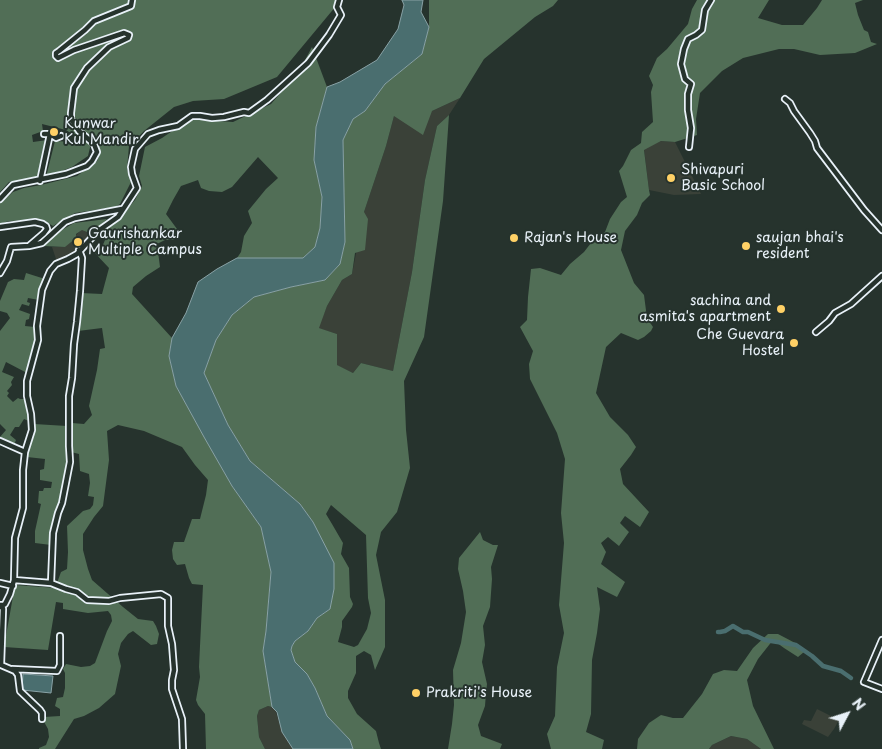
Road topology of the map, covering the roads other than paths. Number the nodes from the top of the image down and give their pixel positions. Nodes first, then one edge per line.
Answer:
1 (132, 0) edge
2 (339, 0) edge
3 (712, 0) edge
4 (785, 99) dead end
5 (61, 136) dead end
6 (689, 147) dead end
7 (40, 180) junction
8 (0, 199) edge
9 (122, 209) junction
10 (0, 226) edge
11 (882, 230) edge
12 (29, 246) junction
13 (79, 250) junction
14 (0, 273) edge
15 (882, 276) edge
16 (816, 332) dead end
17 (0, 441) edge
18 (25, 452) junction
19 (14, 580) junction
20 (0, 583) edge
21 (51, 583) junction
22 (13, 586) junction
23 (1, 605) edge
24 (60, 636) dead end
25 (882, 640) edge
26 (10, 669) junction
27 (882, 689) edge
28 (42, 719) dead end
29 (183, 749) edge

1 - 7 street
2 - 9 street
3 - 6 street
4 - 11 street
5 - 7 street
7 - 8 street
9 - 12 street
9 - 13 street
10 - 12 street
12 - 14 street
13 - 18 street
13 - 21 street
15 - 16 street
17 - 18 street
18 - 19 street
19 - 21 street
19 - 22 street
20 - 22 street
21 - 29 street
22 - 23 street
23 - 26 street
24 - 26 street
25 - 27 street
26 - 28 street

